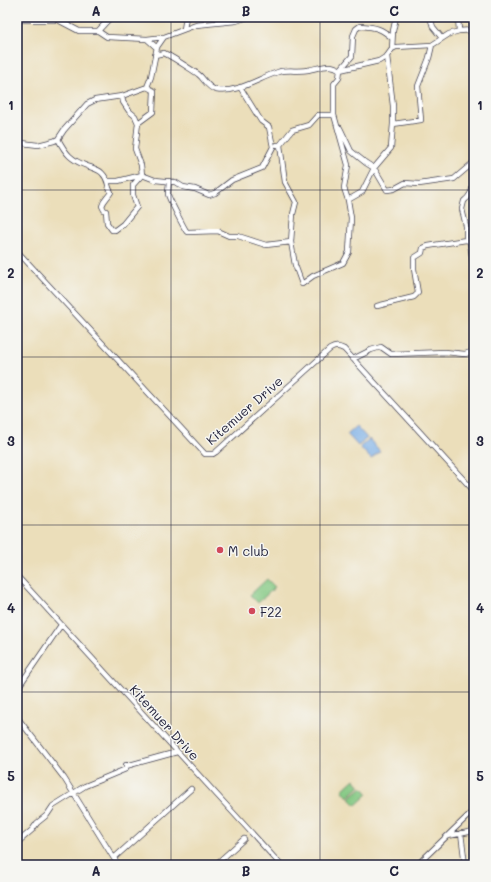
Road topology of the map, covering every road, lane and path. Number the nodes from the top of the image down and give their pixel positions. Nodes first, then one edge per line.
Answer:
1 (112, 17) edge
2 (186, 17) edge
3 (227, 17) edge
4 (248, 17) edge
5 (396, 17) edge
6 (430, 17) edge
7 (458, 17) edge
8 (17, 20) edge
9 (213, 23) junction
10 (184, 29) junction
11 (474, 30) edge
12 (98, 31) junction
13 (459, 31) junction
14 (164, 37) junction
15 (392, 38) junction
16 (442, 38) junction
17 (147, 39) junction
18 (432, 45) junction
19 (157, 48) junction
20 (392, 49) junction
21 (155, 55) junction
22 (387, 56) junction
23 (340, 70) junction
24 (147, 87) junction
25 (240, 87) junction
26 (122, 96) junction
27 (334, 115) junction
28 (138, 123) junction
29 (393, 124) junction
30 (58, 139) junction
31 (280, 145) junction
32 (17, 146) edge
33 (273, 147) junction
34 (474, 162) edge
35 (374, 168) junction
36 (474, 169) edge
37 (142, 175) junction
38 (108, 181) junction
39 (169, 181) junction
40 (474, 182) edge
41 (348, 200) junction
42 (291, 242) junction
43 (470, 242) edge
44 (17, 251) edge
45 (474, 270) edge
46 (377, 306) dead end
47 (474, 351) edge
48 (353, 359) junction
49 (474, 491) edge
50 (17, 576) edge
51 (61, 625) junction
52 (17, 689) edge
53 (17, 717) edge
54 (177, 752) junction
55 (191, 789) dead end
56 (73, 793) junction
57 (474, 810) edge
58 (474, 831) edge
59 (461, 833) junction
60 (448, 836) junction
61 (244, 839) dead end
62 (17, 843) edge
63 (114, 858) junction
64 (118, 865) edge
65 (215, 865) edge
66 (281, 865) edge
67 (417, 865) edge
68 (465, 865) edge

1 - 12 street
2 - 10 street
3 - 9 street
4 - 9 street
5 - 15 street
6 - 16 street
7 - 13 street
8 - 12 street
9 - 10 street
10 - 14 street
11 - 13 street
12 - 17 street
13 - 16 street
14 - 17 street
14 - 19 street
15 - 20 street
15 - 23 street
16 - 18 street
17 - 19 street
18 - 20 street
18 - 29 street
19 - 21 street
20 - 22 street
21 - 24 street
21 - 25 street
22 - 23 street
22 - 29 street
23 - 25 street
23 - 27 street
24 - 26 street
24 - 28 street
25 - 33 street
26 - 28 street
26 - 30 street
27 - 31 street
27 - 35 street
27 - 41 street
28 - 37 street
29 - 35 street
30 - 32 street
30 - 38 street
31 - 33 street
31 - 42 street
33 - 39 street
34 - 35 street
34 - 36 street
35 - 41 street
37 - 38 street
37 - 38 street
37 - 39 street
39 - 42 street
40 - 43 street
41 - 42 street
43 - 45 street
43 - 46 street
44 - 48 street, Kitemuer Drive
47 - 48 street
48 - 49 street, Kitemuer Drive
50 - 51 street, Kitemuer Drive
51 - 52 street
51 - 54 street, Kitemuer Drive
53 - 56 street
54 - 56 street
54 - 66 street, Kitemuer Drive
55 - 63 street
56 - 62 street
56 - 63 street
57 - 60 street
58 - 59 street
59 - 60 street
59 - 68 street
60 - 67 street
61 - 65 street
63 - 64 street

